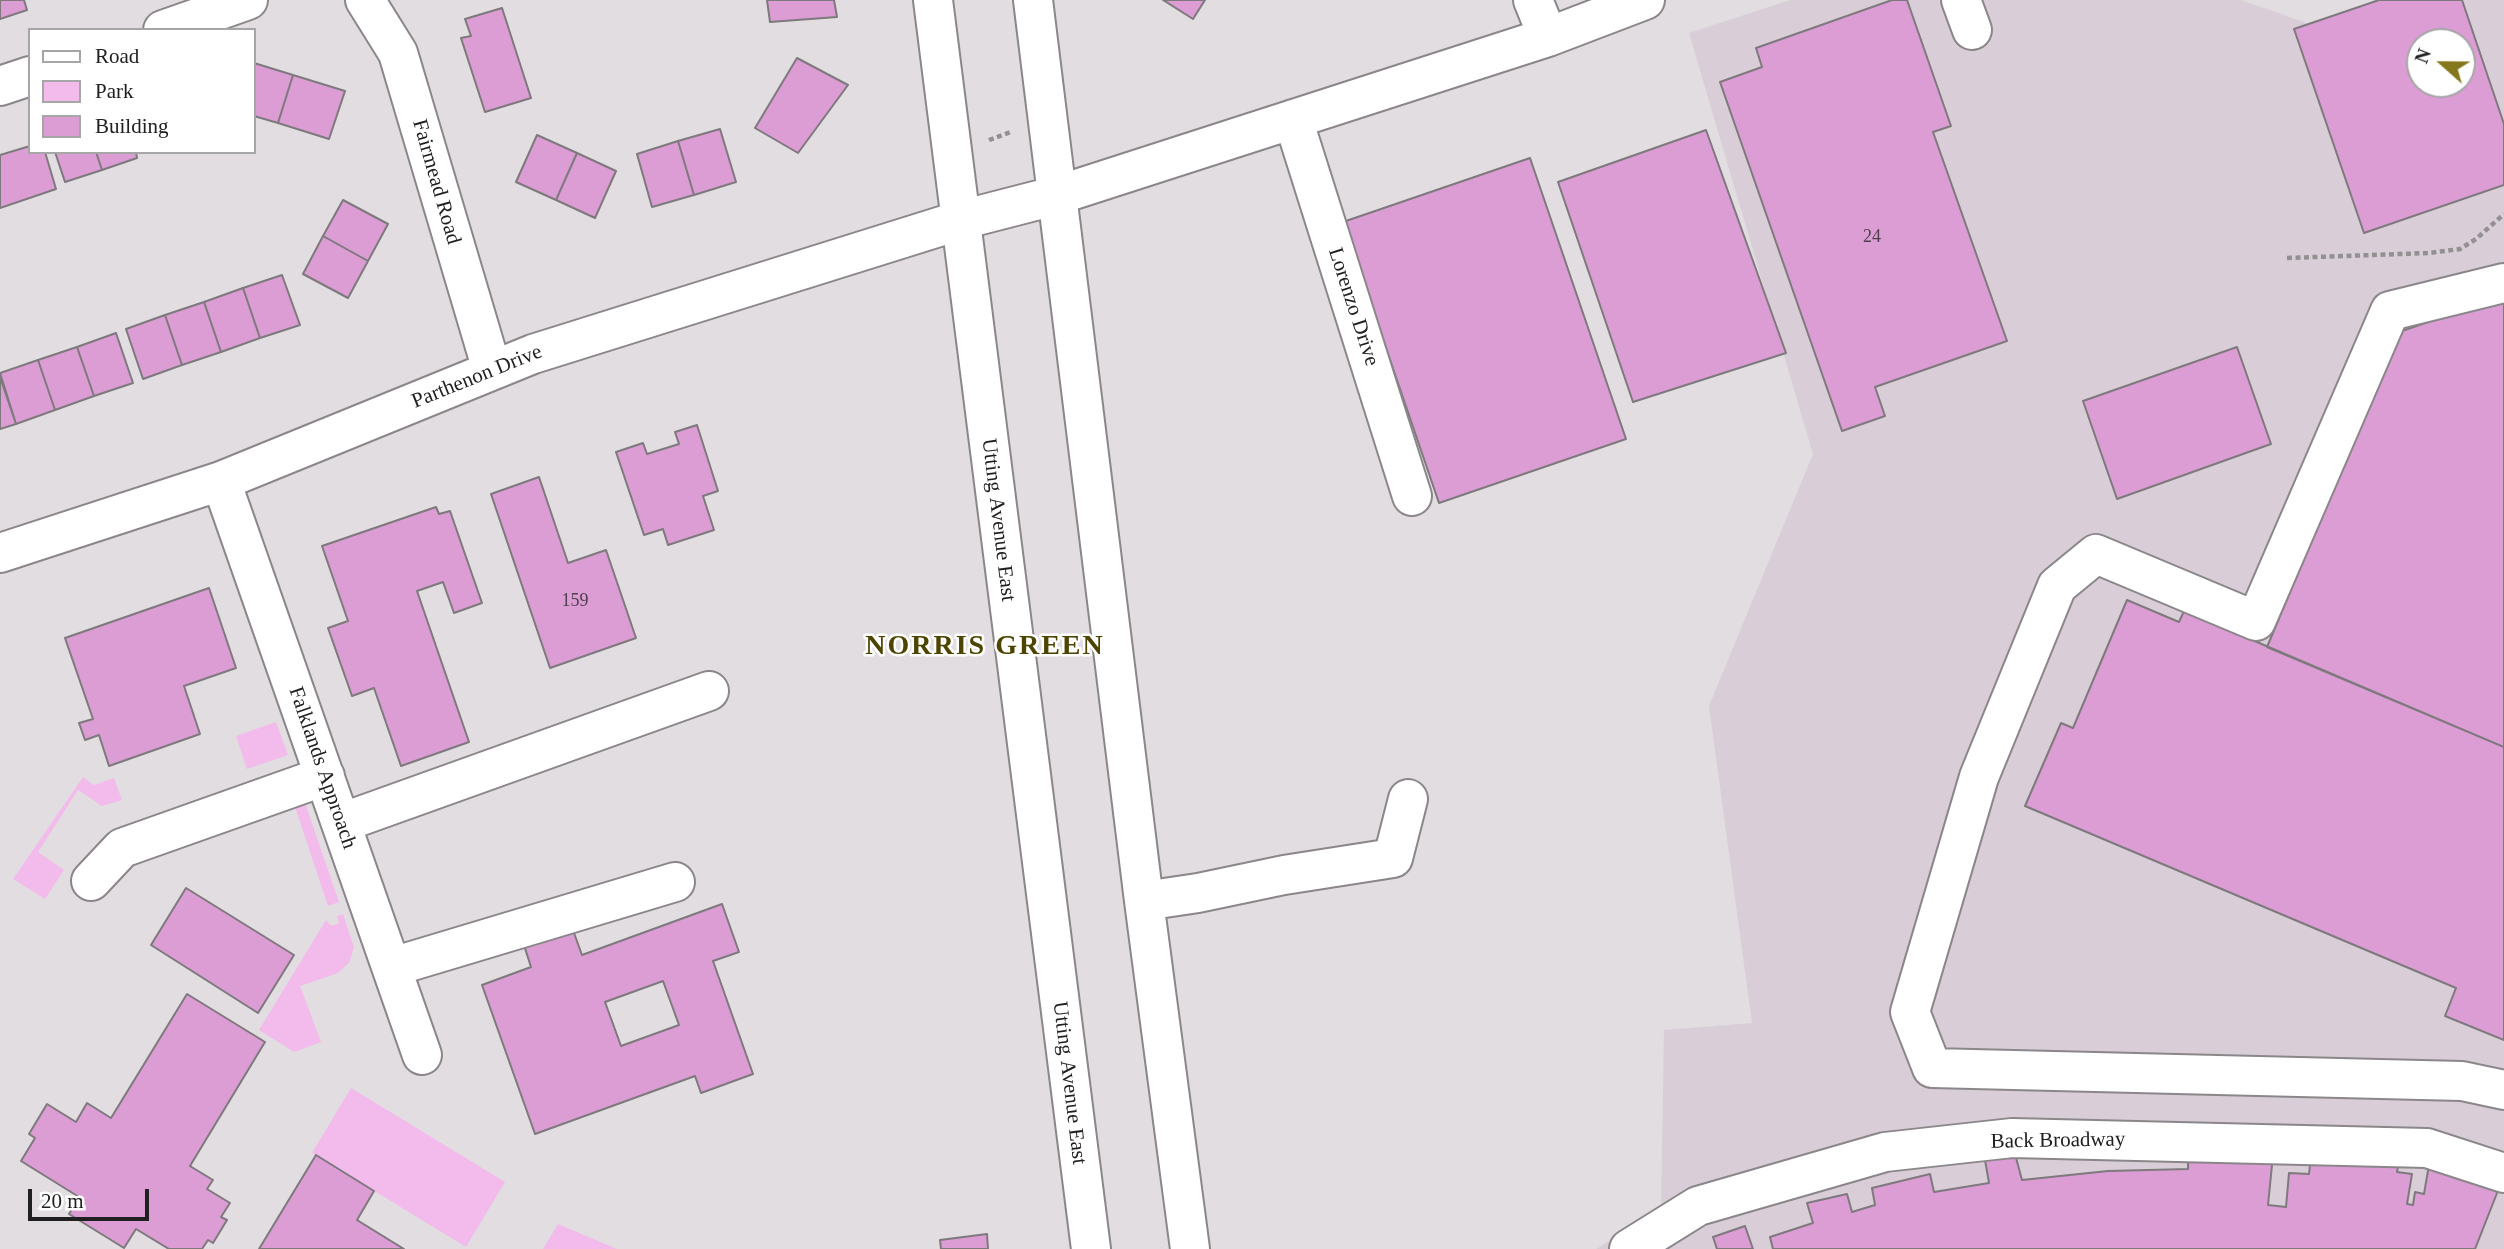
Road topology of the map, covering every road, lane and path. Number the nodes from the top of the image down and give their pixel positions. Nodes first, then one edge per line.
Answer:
1 (248, 0) edge
2 (365, 0) edge
3 (933, 0) edge
4 (1033, 0) edge
5 (1533, 0) edge
6 (1645, 0) edge
7 (169, 28) edge
8 (1548, 37) junction
9 (28, 77) edge
10 (0, 86) edge
11 (1048, 118) junction
12 (1293, 119) junction
13 (953, 154) junction
14 (1058, 195) junction
15 (2504, 215) edge
16 (961, 220) junction
17 (2287, 258) dead end
18 (2504, 283) edge
19 (492, 370) junction
20 (221, 481) junction
21 (1412, 496) dead end
22 (0, 553) edge
23 (709, 691) dead end
24 (325, 776) junction
25 (1408, 799) dead end
26 (341, 823) junction
27 (91, 881) dead end
28 (675, 881) dead end
29 (1144, 901) junction
30 (392, 967) junction
31 (422, 1055) dead end
32 (2504, 1090) edge
33 (2504, 1173) edge
34 (1091, 1249) edge
35 (1190, 1249) edge
36 (1629, 1249) edge

1 - 7 street
2 - 19 street, Fairmead Road
3 - 13 street, Utting Avenue East
4 - 11 street
5 - 8 street
6 - 8 street
8 - 12 street
9 - 10 street
11 - 13 path
11 - 14 street
12 - 14 street
12 - 21 street, Lorenzo Drive
13 - 16 street, Utting Avenue East
14 - 16 street
14 - 29 street
15 - 17 path
16 - 19 street, Parthenon Drive
16 - 34 street, Utting Avenue East
18 - 32 street
19 - 20 street, Parthenon Drive
20 - 22 street, Parthenon Drive
20 - 24 street, Falklands Approach
23 - 26 street
24 - 26 street, Falklands Approach
24 - 27 street
25 - 29 street
26 - 30 street, Falklands Approach
28 - 30 street
29 - 35 street
30 - 31 street, Falklands Approach
33 - 36 street, Back Broadway

